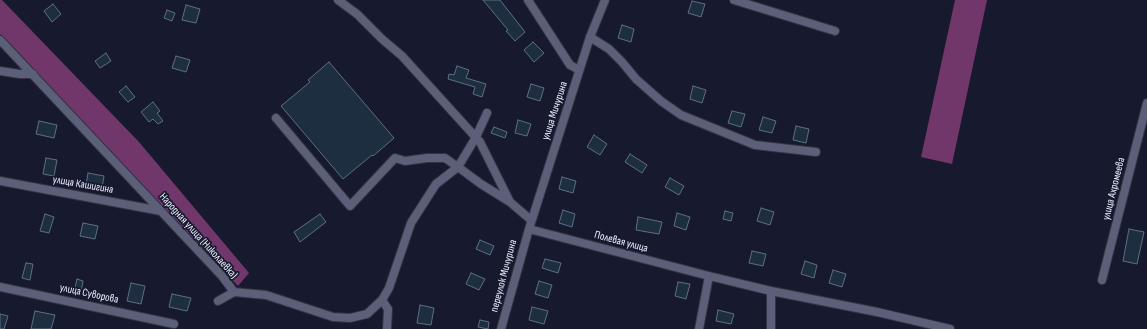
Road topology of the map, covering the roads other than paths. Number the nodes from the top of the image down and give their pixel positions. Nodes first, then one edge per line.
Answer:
1 (338, 0) edge
2 (528, 0) edge
3 (605, 0) edge
4 (734, 0) edge
5 (836, 31) dead end
6 (590, 37) junction
7 (0, 40) edge
8 (579, 70) junction
9 (0, 71) edge
10 (33, 74) junction
11 (1147, 103) edge
12 (486, 113) dead end
13 (276, 118) dead end
14 (476, 137) junction
15 (816, 152) dead end
16 (458, 167) junction
17 (0, 181) edge
18 (510, 202) junction
19 (161, 211) junction
20 (531, 220) junction
21 (528, 229) junction
22 (709, 276) junction
23 (1102, 280) dead end
24 (0, 287) edge
25 (771, 291) junction
26 (234, 292) junction
27 (382, 300) junction
28 (218, 302) dead end
29 (174, 324) dead end
30 (387, 329) edge
31 (501, 329) edge
32 (700, 329) edge
33 (771, 329) edge
34 (950, 329) edge

1 - 14 street
2 - 8 street
3 - 6 street, улица Мичурина
4 - 5 street
6 - 8 street, улица Мичурина
6 - 15 street
7 - 10 street, Народная улица (Николаевка)
8 - 20 street, улица Мичурина
9 - 10 street
10 - 19 street, Народная улица (Николаевка)
11 - 23 street, улица Ахромеева
12 - 14 street
13 - 16 street
14 - 16 street
14 - 18 street
16 - 18 street
16 - 27 street, Народная улица (Николаевка)
17 - 19 street, улица Кашигина
18 - 20 street
19 - 26 street, Народная улица (Николаевка)
20 - 21 street, улица Мичурина
21 - 22 street, Полевая улица
21 - 31 street, переулок Мичурина
22 - 25 street, Полевая улица
22 - 32 street
24 - 29 street, улица Суворова
25 - 33 street
25 - 34 street, Полевая улица
26 - 27 street, Народная улица (Николаевка)
26 - 28 street
27 - 30 street

